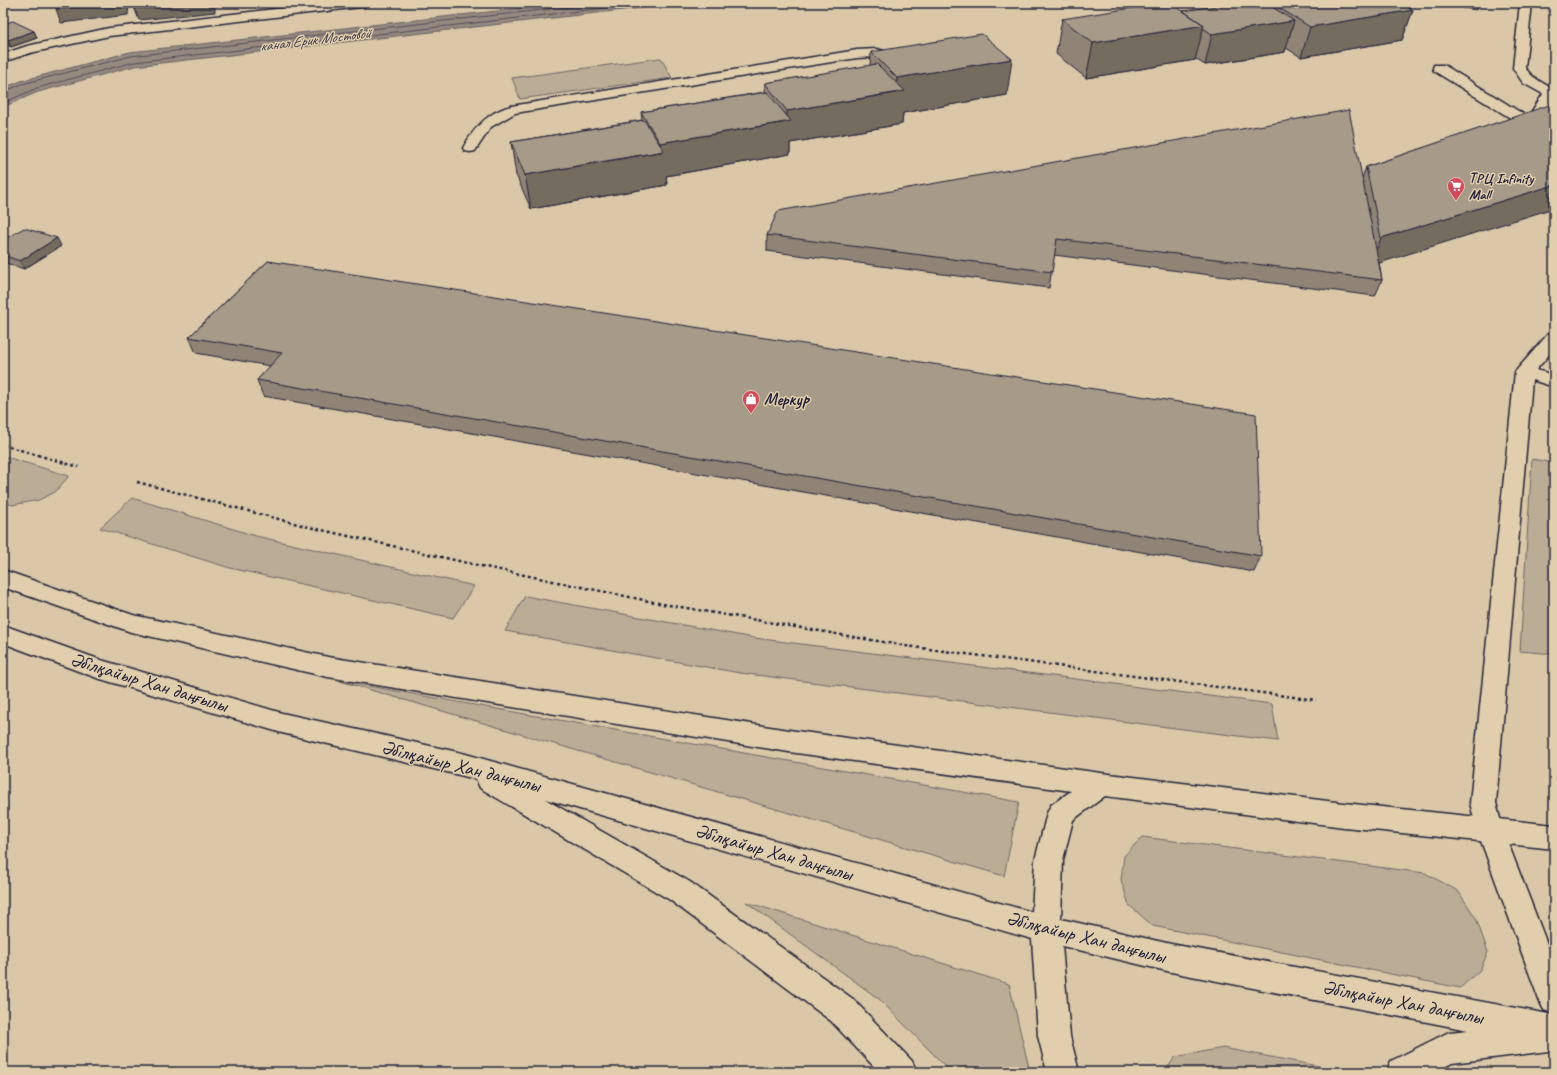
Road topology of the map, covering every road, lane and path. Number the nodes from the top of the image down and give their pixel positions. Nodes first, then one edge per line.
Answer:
1 (362, 3) edge
2 (1526, 3) edge
3 (3, 58) edge
4 (909, 65) edge
5 (1439, 68) dead end
6 (1553, 92) edge
7 (470, 148) dead end
8 (1554, 338) edge
9 (1524, 372) junction
10 (1554, 381) edge
11 (3, 445) edge
12 (79, 466) dead end
13 (137, 482) dead end
14 (3, 578) edge
15 (3, 634) edge
16 (1316, 700) dead end
17 (462, 764) junction
18 (1101, 784) junction
19 (1490, 830) junction
20 (1554, 838) edge
21 (1046, 929) junction
22 (1554, 1000) edge
23 (1554, 1031) edge
24 (1554, 1035) edge
25 (901, 1072) edge
26 (1063, 1072) edge
27 (1402, 1072) edge

1 - 3 main road
2 - 6 lane
4 - 7 lane
5 - 6 lane
8 - 9 lane
9 - 10 lane
9 - 19 lane
11 - 12 path
13 - 16 path
14 - 18 main road
15 - 17 main road, Әбілқайыр Хан даңғылы
17 - 21 main road, Әбілқайыр Хан даңғылы
17 - 25 main road
18 - 19 main road
18 - 21 main road
19 - 20 main road
19 - 22 lane
21 - 23 main road, Әбілқайыр Хан даңғылы
21 - 26 main road
24 - 27 main road

